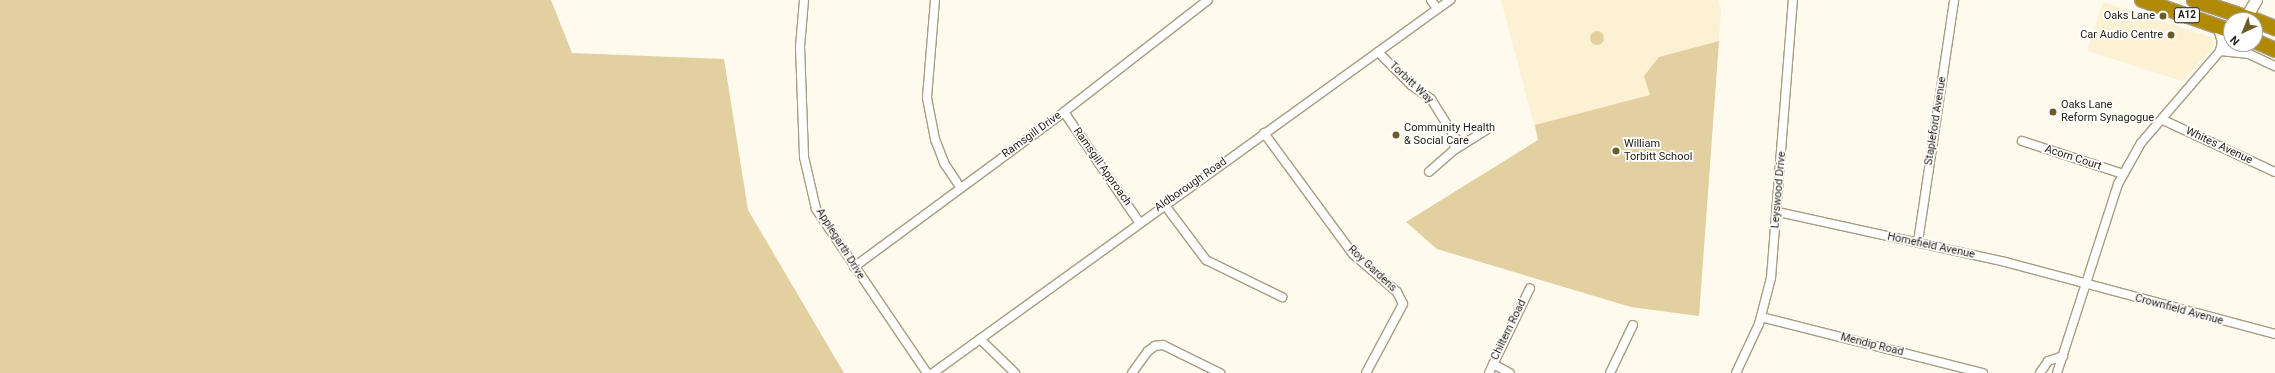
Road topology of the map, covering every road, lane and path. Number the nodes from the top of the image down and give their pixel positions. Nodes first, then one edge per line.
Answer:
1 (804, 0) edge
2 (935, 0) edge
3 (1208, 0) edge
4 (1431, 0) edge
5 (1450, 0) edge
6 (1793, 0) edge
7 (1954, 0) edge
8 (2142, 0) edge
9 (2194, 0) edge
10 (2256, 0) edge
11 (1436, 8) junction
12 (2231, 12) edge
13 (2253, 12) edge
14 (2263, 23) edge
15 (2217, 25) junction
16 (2223, 28) edge
17 (2275, 28) edge
18 (2263, 45) edge
19 (2223, 49) edge
20 (2275, 50) edge
21 (2220, 51) junction
22 (1378, 52) junction
23 (2275, 66) edge
24 (1064, 112) junction
25 (2163, 120) junction
26 (1487, 129) dead end
27 (1264, 133) junction
28 (2022, 141) dead end
29 (1454, 150) junction
30 (1429, 172) dead end
31 (2275, 172) edge
32 (2123, 174) junction
33 (961, 188) junction
34 (1164, 204) junction
35 (1778, 212) junction
36 (1139, 222) junction
37 (1918, 242) junction
38 (854, 267) junction
39 (2084, 283) junction
40 (1530, 288) dead end
41 (1282, 297) dead end
42 (1761, 317) junction
43 (1633, 324) dead end
44 (2275, 334) edge
45 (980, 338) junction
46 (2063, 356) junction
47 (1493, 364) junction
48 (927, 373) edge
49 (933, 373) edge
50 (1015, 373) edge
51 (1132, 373) edge
52 (1220, 373) edge
53 (1366, 373) edge
54 (1489, 373) edge
55 (1510, 373) edge
56 (1610, 373) edge
57 (1736, 373) edge
58 (1983, 373) edge
59 (2040, 373) edge
60 (2057, 373) edge

1 - 38 street, Applegarth Drive
2 - 33 street
3 - 24 street, Ramsgill Drive
4 - 11 street
5 - 11 street, Aldborough Road
6 - 35 street, Leyswood Drive
7 - 37 street, Stapleford Avenue
8 - 15 highway, A12
9 - 12 highway, A12
10 - 13 street
11 - 22 street, Aldborough Road
14 - 17 highway, A12
15 - 16 highway, A12
15 - 21 street
18 - 20 highway
19 - 21 street
21 - 23 street
21 - 25 street
22 - 27 street, Aldborough Road
22 - 29 street, Torbitt Way
24 - 33 street, Ramsgill Drive
24 - 36 street, Ramsgill Approach
25 - 31 street, Whites Avenue
25 - 32 street
26 - 29 street
27 - 34 street, Aldborough Road
27 - 53 street, Roy Gardens
28 - 32 street, Acorn Court
29 - 30 street
32 - 39 street
33 - 38 street, Ramsgill Drive
34 - 36 street, Aldborough Road
34 - 41 street
35 - 37 street, Homefield Avenue
35 - 42 street, Leyswood Drive
36 - 45 street, Aldborough Road
37 - 39 street, Homefield Avenue
38 - 48 street, Applegarth Drive
39 - 44 street, Crownfield Avenue
39 - 46 street
40 - 47 street, Chiltern Road
42 - 57 street, Leyswood Drive
42 - 58 street, Mendip Road
43 - 56 street
45 - 49 street, Aldborough Road
45 - 50 street
46 - 59 street
46 - 60 street
47 - 54 street, Chiltern Road
47 - 55 street
51 - 52 street

